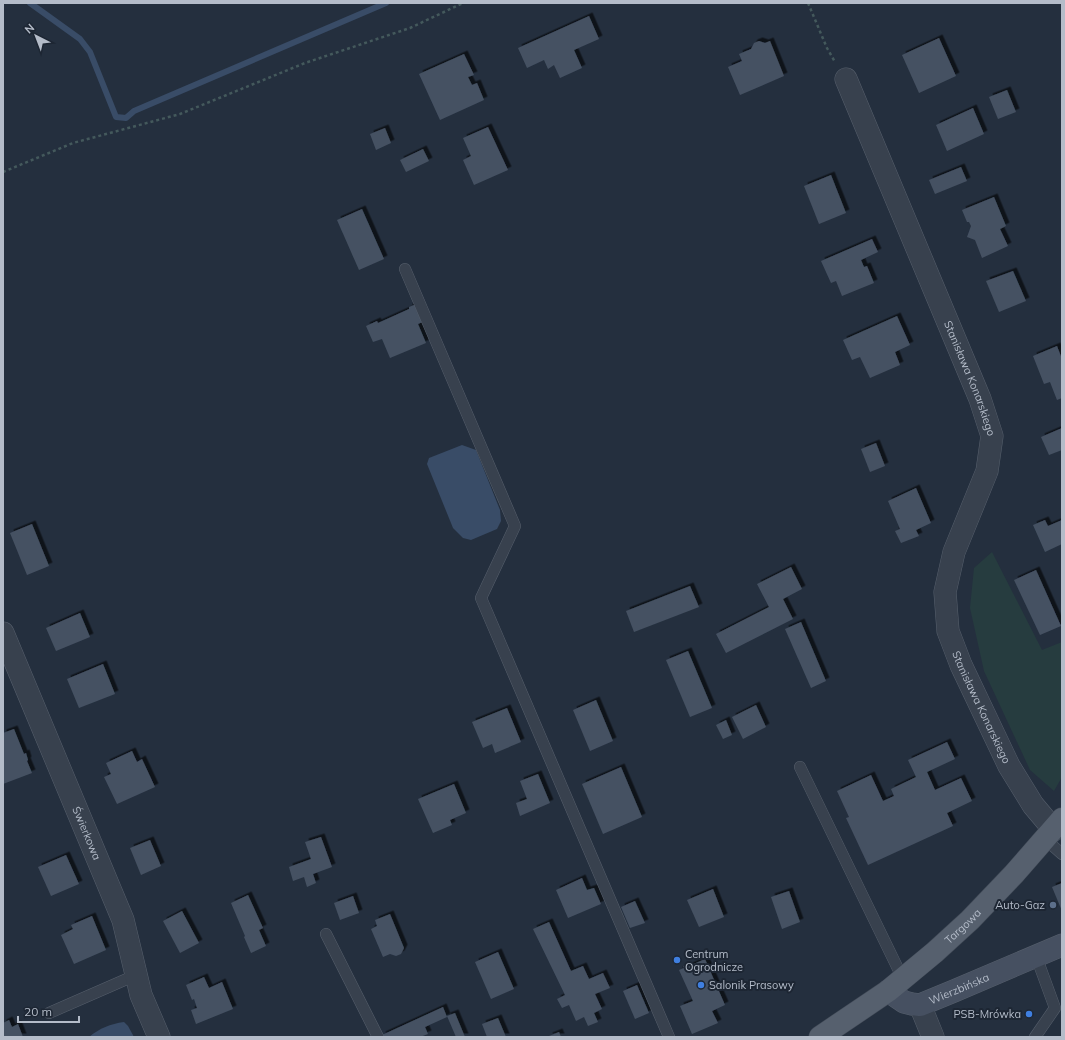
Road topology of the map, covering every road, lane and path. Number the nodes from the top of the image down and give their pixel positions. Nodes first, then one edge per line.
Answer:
1 (464, 3) edge
2 (808, 3) edge
3 (846, 79) joint
4 (3, 172) edge
5 (405, 269) dead end
6 (3, 633) edge
7 (800, 767) dead end
8 (1054, 829) edge
9 (1062, 854) edge
10 (326, 934) dead end
11 (1062, 945) edge
12 (1036, 956) junction
13 (136, 975) junction
14 (895, 985) junction
15 (920, 1005) junction
16 (49, 1013) dead end
17 (158, 1037) edge
18 (378, 1037) edge
19 (669, 1037) edge
20 (820, 1037) edge
21 (933, 1037) edge
22 (1035, 1037) edge

1 - 4 path
2 - 3 path
3 - 8 street, Stanisława Konarskiego
5 - 19 lane
6 - 13 street, Świerkowa
7 - 14 lane
8 - 9 lane
8 - 14 main road, Targowa
10 - 18 lane
11 - 12 street, Wierzbińska
12 - 15 street, Wierzbińska
12 - 22 lane
13 - 16 lane
13 - 17 street, Świerkowa
14 - 15 street, Wierzbińska
14 - 20 main road
15 - 21 street

